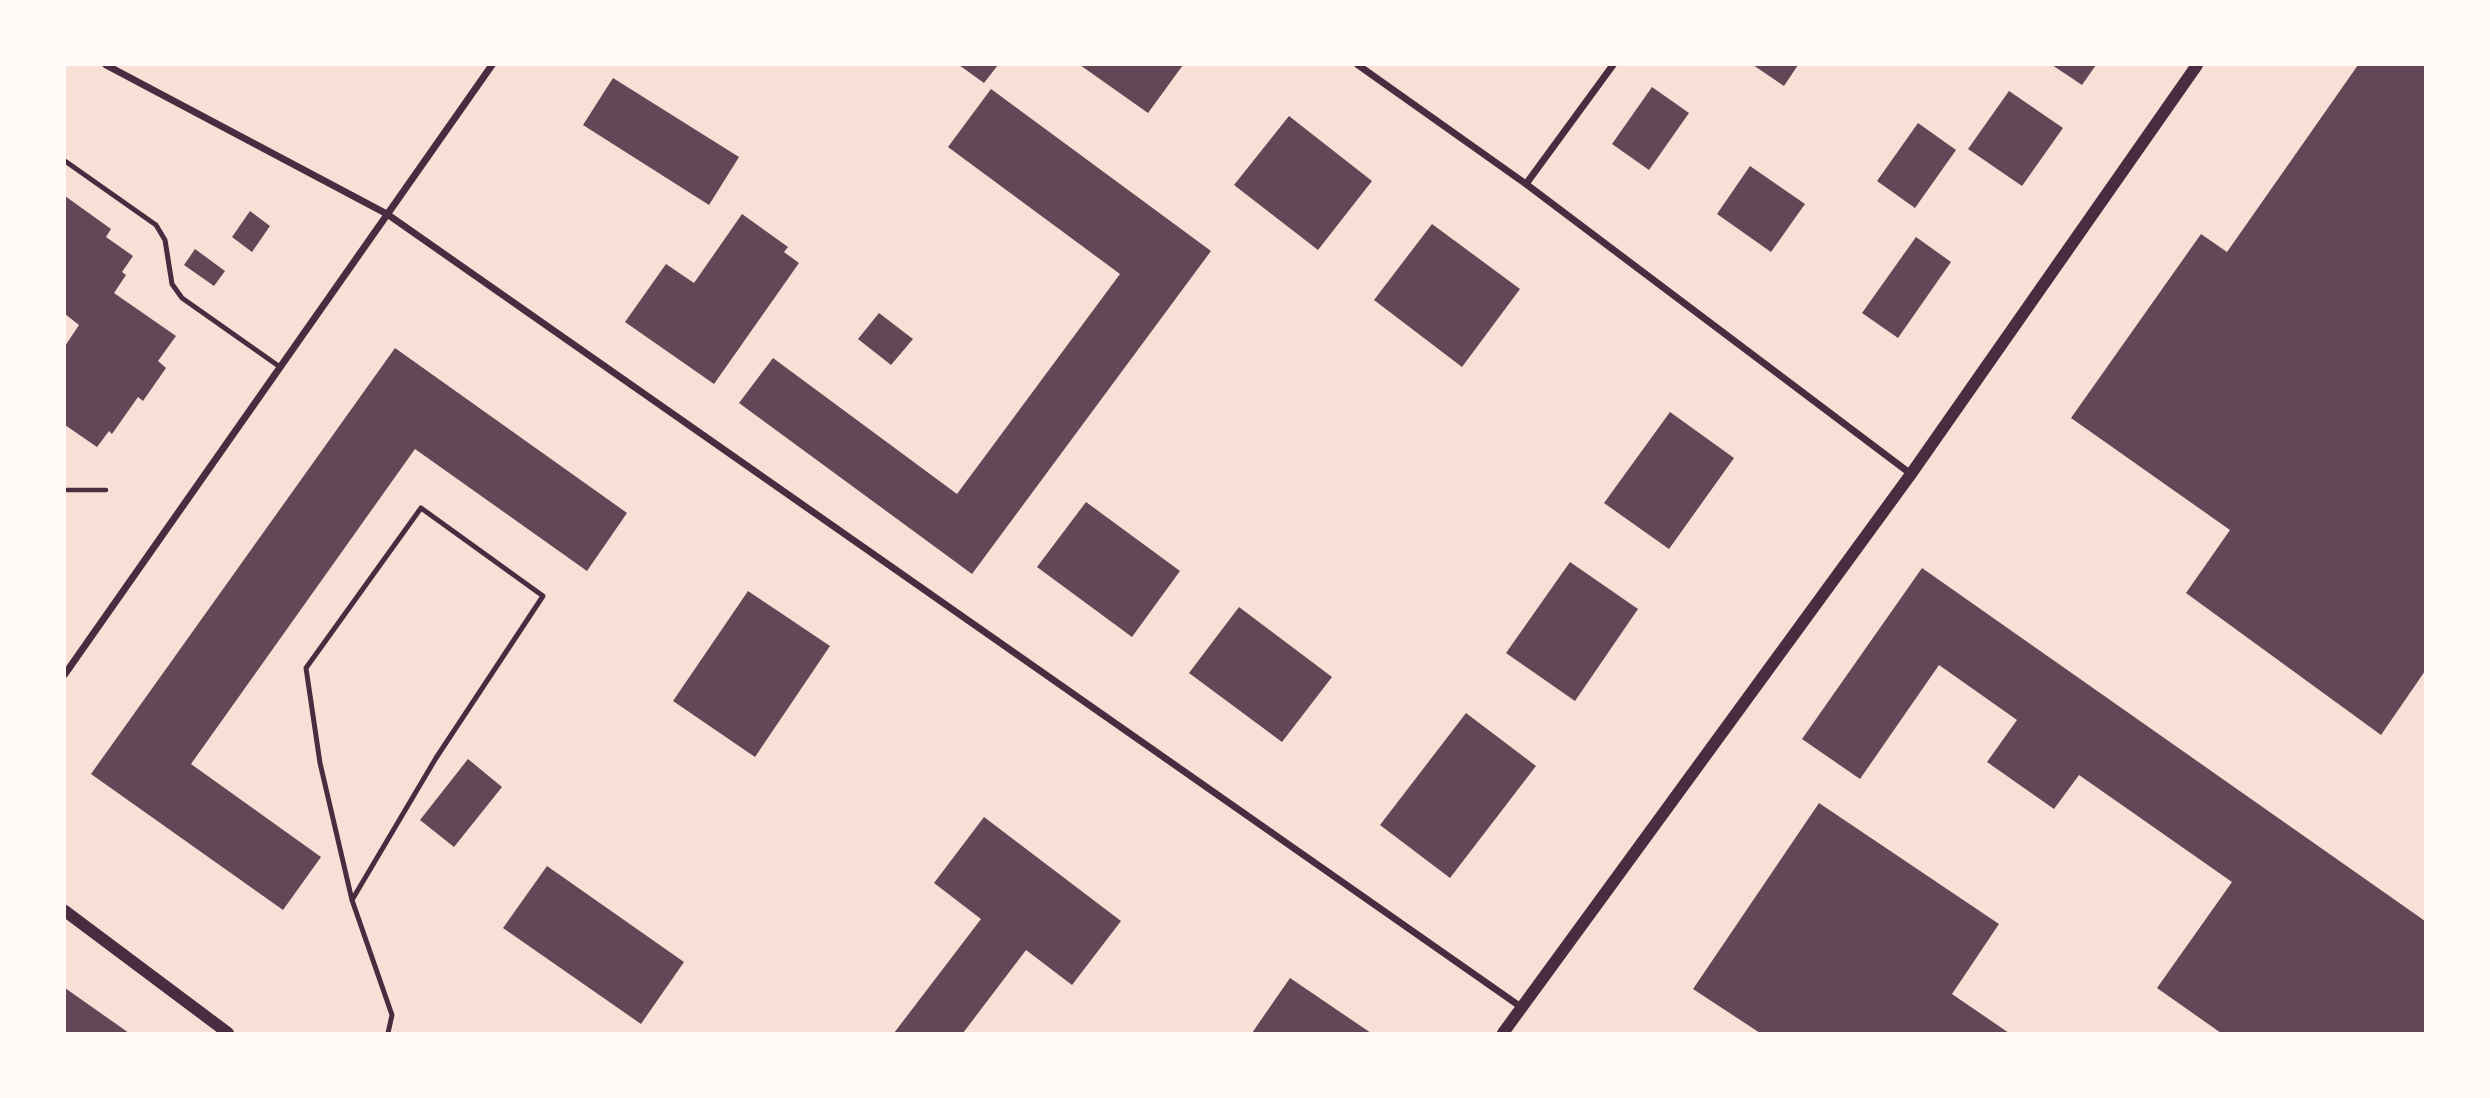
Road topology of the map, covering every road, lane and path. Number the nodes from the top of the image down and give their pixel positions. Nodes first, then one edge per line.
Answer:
1 (106, 65) edge
2 (492, 65) edge
3 (1358, 65) edge
4 (1613, 65) edge
5 (2197, 65) edge
6 (65, 161) edge
7 (1526, 184) junction
8 (387, 214) junction
9 (280, 367) junction
10 (1911, 474) junction
11 (65, 490) edge
12 (106, 490) dead end
13 (65, 674) edge
14 (352, 900) junction
15 (65, 911) edge
16 (1521, 1007) junction
17 (228, 1033) edge
18 (388, 1033) edge
19 (1503, 1033) edge

1 - 8 street
2 - 8 street
3 - 7 street
4 - 7 street
5 - 10 street
6 - 9 lane
7 - 10 street
8 - 9 street
8 - 16 street
9 - 13 street
10 - 16 street
11 - 12 path
14 - 14 lane
14 - 18 lane
15 - 17 street
16 - 19 street

